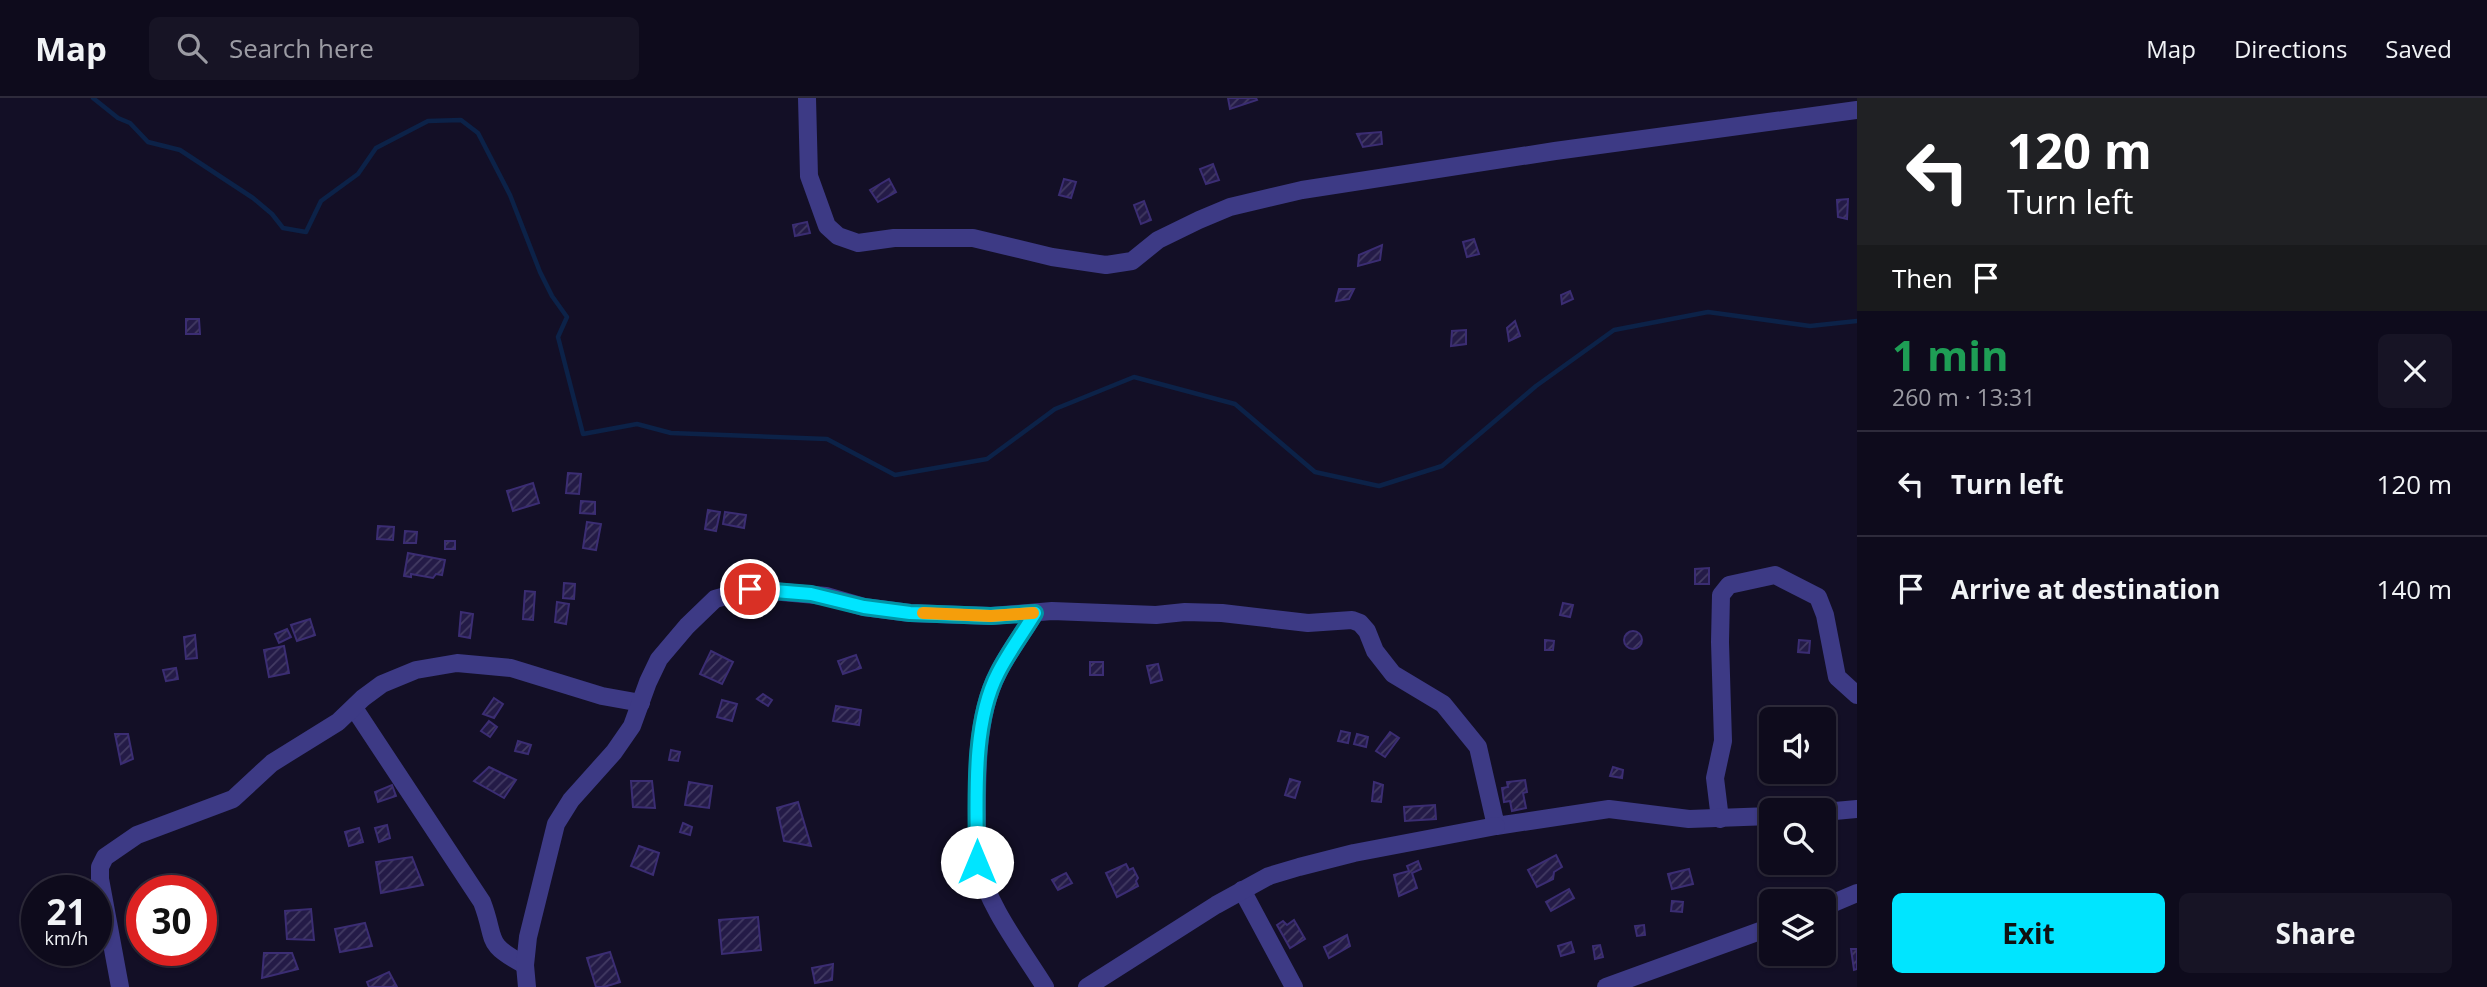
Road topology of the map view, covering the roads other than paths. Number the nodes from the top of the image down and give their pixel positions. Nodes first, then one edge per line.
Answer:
1 (807, 98) edge
2 (1857, 110) edge
3 (1035, 613) junction
4 (1857, 695) edge
5 (641, 703) junction
6 (354, 708) junction
7 (1857, 809) edge
8 (1836, 811) edge
9 (1759, 817) edge
10 (1720, 819) junction
11 (1496, 826) junction
12 (1242, 890) junction
13 (1857, 893) edge
14 (1836, 902) edge
15 (1759, 931) edge
16 (525, 965) junction
17 (120, 987) edge
18 (527, 987) edge
19 (1045, 987) edge
20 (1087, 987) edge
21 (1294, 987) edge
22 (1606, 987) edge

1 - 2 street
3 - 5 street
3 - 11 street
3 - 19 street
4 - 10 street
5 - 6 street
5 - 16 street
6 - 16 street
6 - 17 street
7 - 8 street
9 - 10 street
10 - 11 street
11 - 12 street
12 - 20 street
12 - 21 street
13 - 14 street
15 - 22 street
16 - 18 street

